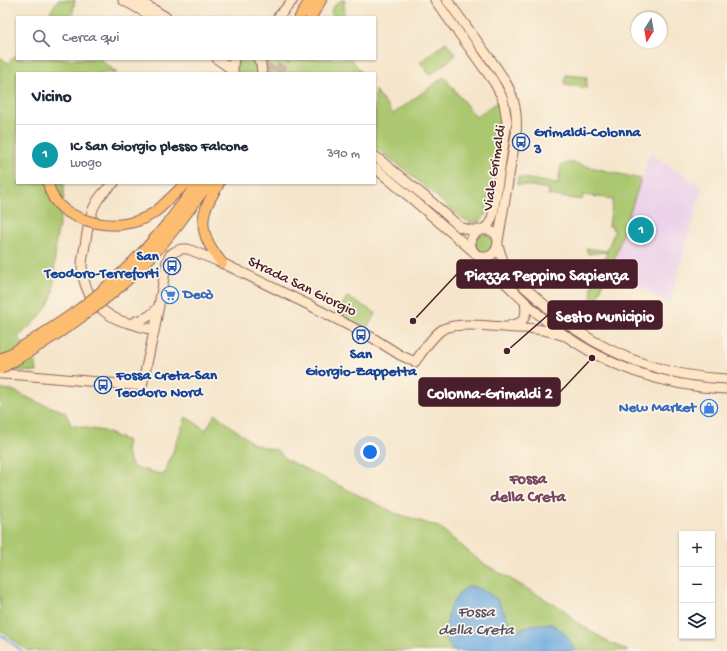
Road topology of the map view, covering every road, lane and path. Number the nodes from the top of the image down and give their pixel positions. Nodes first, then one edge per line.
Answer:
1 (123, 0) edge
2 (138, 0) edge
3 (293, 0) edge
4 (310, 0) edge
5 (321, 0) edge
6 (435, 0) edge
7 (447, 0) edge
8 (151, 16) edge
9 (164, 16) edge
10 (279, 16) edge
11 (286, 16) edge
12 (301, 16) edge
13 (312, 16) edge
14 (218, 60) edge
15 (234, 60) edge
16 (232, 72) edge
17 (233, 72) edge
18 (376, 157) edge
19 (376, 169) edge
20 (48, 184) edge
21 (113, 184) edge
22 (185, 184) edge
23 (197, 184) edge
24 (208, 184) edge
25 (218, 184) edge
26 (174, 223) junction
27 (480, 230) junction
28 (498, 243) junction
29 (474, 253) junction
30 (222, 263) junction
31 (525, 302) junction
32 (160, 304) junction
33 (136, 323) junction
34 (501, 326) junction
35 (155, 327) junction
36 (566, 336) junction
37 (151, 346) junction
38 (0, 360) edge
39 (0, 369) edge
40 (0, 374) edge
41 (727, 378) edge
42 (727, 389) edge

1 - 8 main road
2 - 9 main road
3 - 10 main road
3 - 11 main road
4 - 12 main road
5 - 13 main road
6 - 27 main road
7 - 28 main road, Viale Grimaldi
14 - 16 main road
15 - 17 main road
18 - 27 main road
19 - 29 main road
20 - 22 main road, bridge
21 - 33 main road
23 - 26 main road
24 - 26 main road
25 - 30 main road
26 - 38 main road, bridge
26 - 39 main road, bridge
27 - 28 main road
27 - 29 main road
28 - 29 main road
28 - 41 main road, Viale Grimaldi
29 - 31 main road
30 - 32 main road, Strada San Giorgio
30 - 34 main road, Strada San Giorgio
31 - 34 main road
31 - 36 main road
32 - 33 main road
32 - 35 main road
33 - 35 main road
33 - 37 main road
34 - 36 main road
35 - 37 main road
36 - 42 main road
37 - 40 main road

